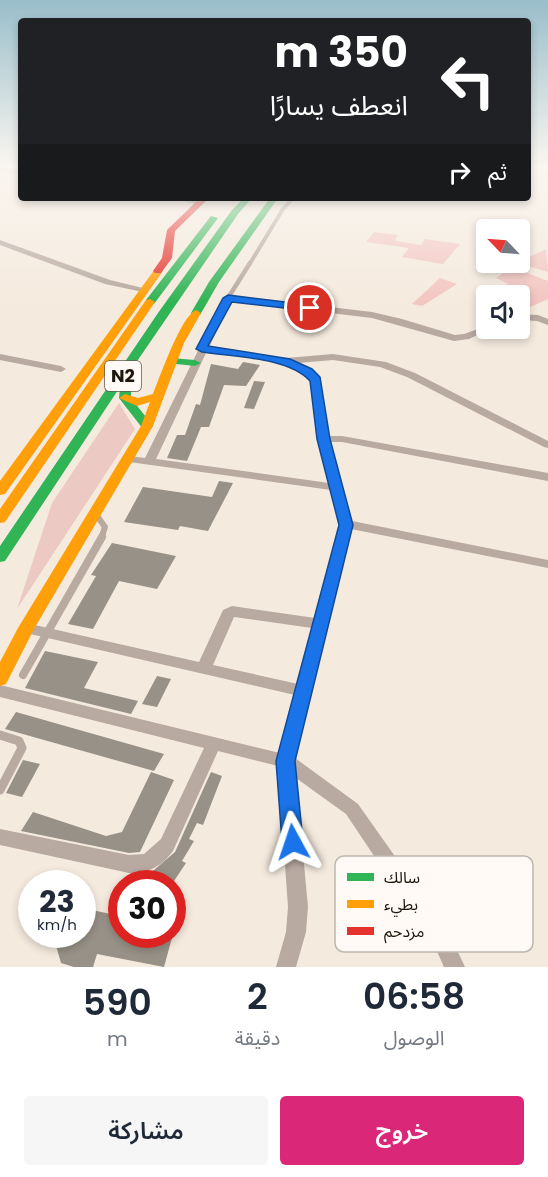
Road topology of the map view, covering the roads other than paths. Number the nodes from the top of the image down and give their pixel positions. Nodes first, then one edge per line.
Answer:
1 (191, 211) edge
2 (218, 211) edge
3 (236, 211) edge
4 (265, 211) edge
5 (282, 211) edge
6 (0, 242) edge
7 (143, 289) junction
8 (228, 298) junction
9 (530, 318) edge
10 (548, 322) edge
11 (476, 333) edge
12 (202, 349) junction
13 (0, 357) edge
14 (171, 361) junction
15 (286, 361) junction
16 (195, 363) junction
17 (61, 369) dead end
18 (126, 372) junction
19 (157, 397) junction
20 (125, 398) junction
21 (147, 426) junction
22 (323, 439) junction
23 (548, 445) edge
24 (129, 459) junction
25 (149, 462) junction
26 (548, 477) edge
27 (335, 487) junction
28 (0, 491) edge
29 (95, 513) junction
30 (0, 519) edge
31 (346, 525) junction
32 (0, 556) edge
33 (548, 564) edge
34 (320, 624) junction
35 (26, 628) junction
36 (47, 631) junction
37 (203, 669) junction
38 (23, 675) dead end
39 (0, 679) edge
40 (0, 691) edge
41 (303, 691) junction
42 (0, 735) edge
43 (213, 745) junction
44 (286, 761) junction
45 (0, 790) edge
46 (0, 837) edge
47 (384, 856) edge
48 (448, 952) edge
49 (286, 967) edge
50 (455, 967) edge

1 - 7 main road
2 - 30 main road, N2
3 - 18 main road, N2
4 - 14 main road
5 - 8 lane
6 - 7 street
7 - 28 main road
8 - 11 street
8 - 12 street
9 - 10 street
12 - 15 street
12 - 16 street
13 - 17 street
14 - 16 main road
14 - 19 main road
15 - 22 street
15 - 23 street
16 - 25 street
18 - 20 main road
18 - 32 main road, N2
19 - 20 main road
19 - 21 main road
20 - 21 main road
21 - 24 main road
22 - 26 street
22 - 27 street
24 - 25 street
24 - 29 main road
25 - 27 street
27 - 31 street
29 - 35 main road
29 - 36 lane
31 - 33 street
31 - 34 street
34 - 37 street
34 - 41 street
35 - 36 street
35 - 39 main road
36 - 37 street
36 - 38 lane
37 - 41 street
40 - 43 street
41 - 44 street
42 - 45 lane
43 - 44 street
43 - 46 street
44 - 47 street
44 - 49 street
48 - 50 street

